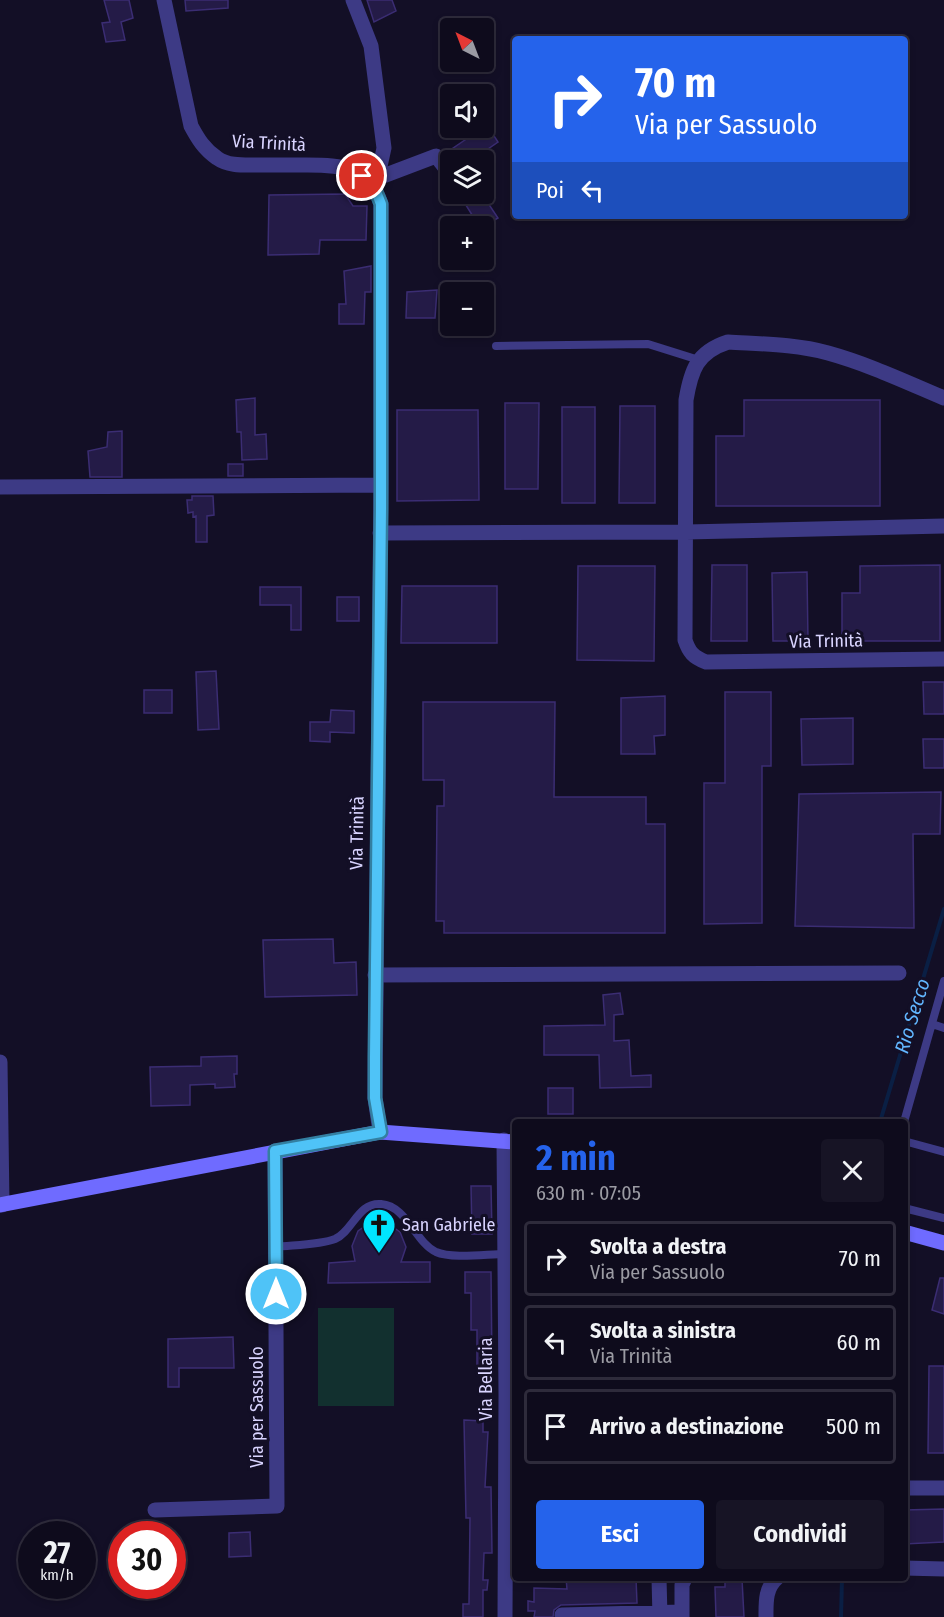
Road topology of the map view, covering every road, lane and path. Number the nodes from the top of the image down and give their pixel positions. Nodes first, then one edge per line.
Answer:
1 (164, 0) edge
2 (353, 0) edge
3 (440, 161) edge
4 (377, 183) junction
5 (496, 346) dead end
6 (699, 360) junction
7 (944, 398) edge
8 (381, 485) junction
9 (0, 487) edge
10 (944, 526) edge
11 (686, 532) junction
12 (380, 533) junction
13 (944, 659) edge
14 (899, 972) dead end
15 (375, 975) junction
16 (944, 981) edge
17 (932, 1024) junction
18 (944, 1028) edge
19 (0, 1062) edge
20 (905, 1119) edge
21 (381, 1132) junction
22 (509, 1141) edge
23 (908, 1142) edge
24 (275, 1151) junction
25 (944, 1152) edge
26 (1, 1205) edge
27 (908, 1209) edge
28 (944, 1218) edge
29 (908, 1233) edge
30 (944, 1243) edge
31 (276, 1247) junction
32 (505, 1254) junction
33 (908, 1488) edge
34 (944, 1488) edge
35 (155, 1510) dead end
36 (908, 1568) edge
37 (944, 1569) edge
38 (659, 1581) edge
39 (684, 1581) edge
40 (773, 1581) edge
41 (682, 1614) edge
42 (562, 1615) dead end
43 (660, 1615) edge
44 (506, 1617) edge
45 (766, 1617) edge

1 - 4 street, Via Trinità
2 - 4 street, Via Trinità
3 - 4 street
4 - 8 street, Via Trinità
5 - 6 lane
6 - 7 street
6 - 11 street, Via Trinità
8 - 9 street
8 - 12 street, Via Trinità
10 - 11 street
11 - 12 street
11 - 13 street, Via Trinità
12 - 15 street, Via Trinità
14 - 15 street
15 - 21 street, Via Trinità
16 - 17 lane
17 - 18 lane
17 - 20 lane
19 - 26 street
21 - 22 main road
21 - 24 main road
22 - 32 street, Via Bellaria
23 - 25 lane
24 - 26 main road
24 - 31 street, Via per Sassuolo
27 - 28 lane
29 - 30 main road
31 - 32 lane
31 - 35 street, Via per Sassuolo
32 - 44 street, Via Bellaria
33 - 34 street
36 - 37 street
38 - 43 street
39 - 41 street
40 - 45 street
41 - 43 street
42 - 43 street

